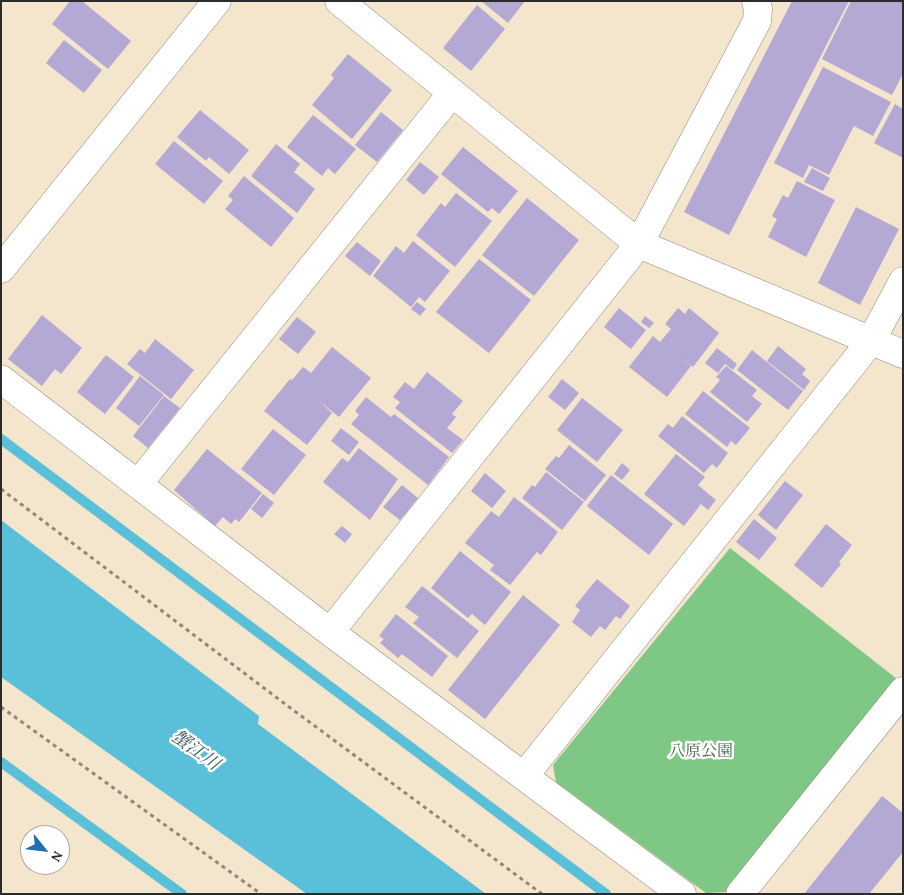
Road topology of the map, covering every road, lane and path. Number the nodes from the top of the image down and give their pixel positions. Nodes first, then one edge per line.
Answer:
1 (217, 1) edge
2 (339, 1) edge
3 (756, 1) edge
4 (452, 93) junction
5 (639, 244) junction
6 (1, 269) edge
7 (903, 281) edge
8 (871, 341) junction
9 (903, 354) edge
10 (1, 378) edge
11 (138, 484) junction
12 (1, 489) edge
13 (330, 632) junction
14 (903, 691) edge
15 (1, 706) edge
16 (524, 776) junction
17 (261, 894) edge
18 (542, 894) edge
19 (682, 894) edge
20 (740, 894) edge

1 - 6 street
2 - 4 street
3 - 5 street
4 - 5 street
4 - 11 street
5 - 8 street
5 - 13 street
7 - 8 street
8 - 9 street
8 - 16 street
10 - 11 street
11 - 13 street
12 - 18 path
13 - 16 street
14 - 20 street
15 - 17 path
16 - 19 street

